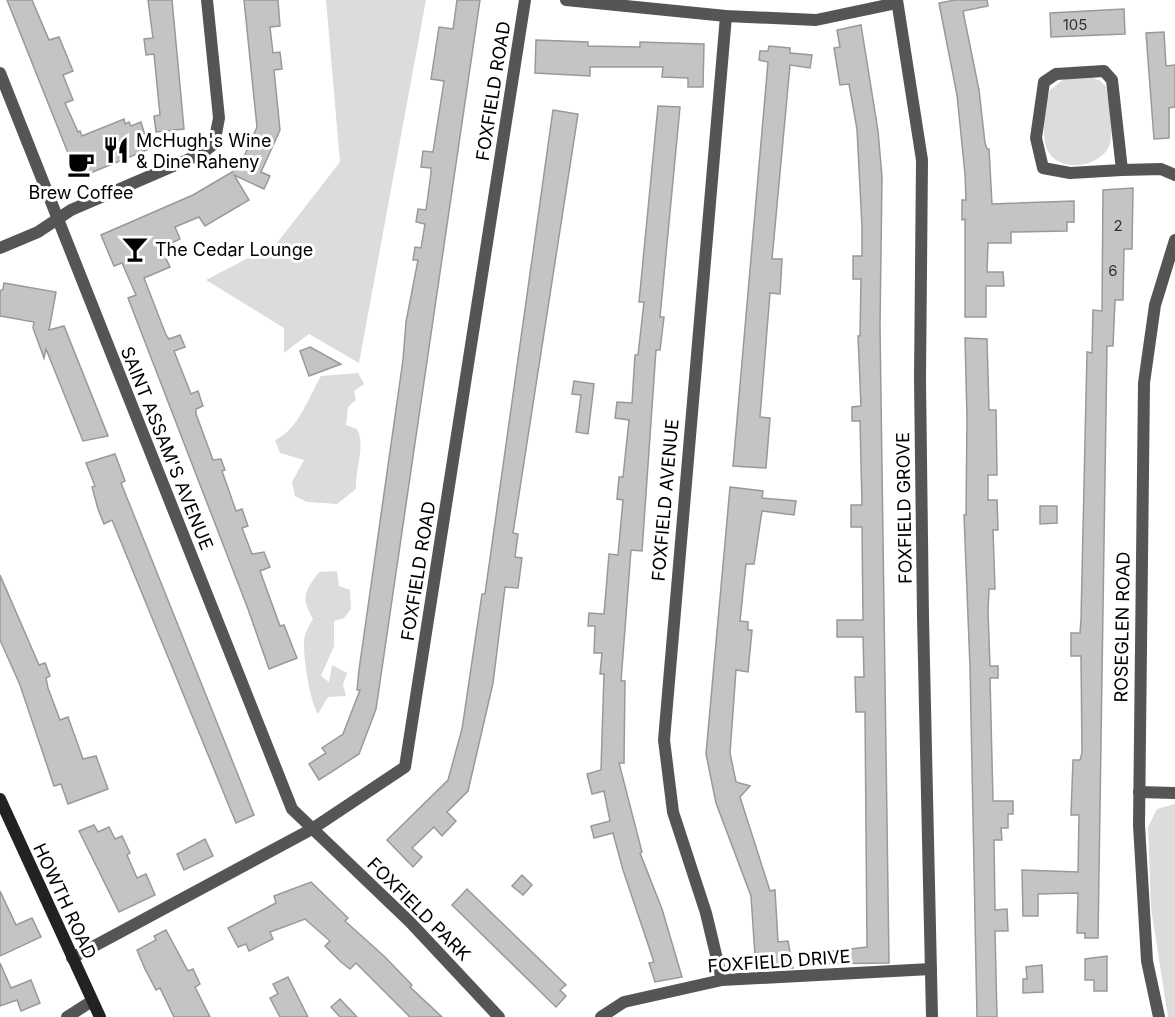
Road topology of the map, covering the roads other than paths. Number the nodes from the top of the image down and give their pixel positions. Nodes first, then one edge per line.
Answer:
1 (207, 0) edge
2 (525, 0) edge
3 (566, 0) edge
4 (897, 1) edge
5 (726, 16) junction
6 (0, 73) edge
7 (1122, 170) junction
8 (1175, 175) edge
9 (56, 220) junction
10 (1175, 240) edge
11 (0, 248) edge
12 (1139, 792) junction
13 (1175, 793) edge
14 (0, 799) edge
15 (312, 829) junction
16 (72, 958) junction
17 (931, 969) junction
18 (722, 980) junction
19 (92, 1000) junction
20 (67, 1017) edge
21 (100, 1017) edge
22 (499, 1017) edge
23 (601, 1017) edge
24 (932, 1017) edge
25 (1159, 1017) edge

1 - 9 street
2 - 15 street, FOXFIELD ROAD
3 - 5 street
4 - 5 street
4 - 17 street, FOXFIELD GROVE
5 - 18 street, FOXFIELD AVENUE
6 - 9 street, SAINT ASSAM'S AVENUE
7 - 7 street
7 - 8 street
9 - 11 street
9 - 15 street, SAINT ASSAM'S AVENUE
10 - 12 street, ROSEGLEN ROAD
12 - 13 street
12 - 25 street, ROSEGLEN ROAD
14 - 16 main road, HOWTH ROAD
15 - 16 street, FOXFIELD ROAD
15 - 22 street, FOXFIELD PARK
16 - 19 main road, HOWTH ROAD
17 - 18 street, FOXFIELD DRIVE
17 - 24 street, FOXFIELD GROVE
18 - 23 street, FOXFIELD DRIVE
19 - 20 street
19 - 21 main road, HOWTH ROAD

